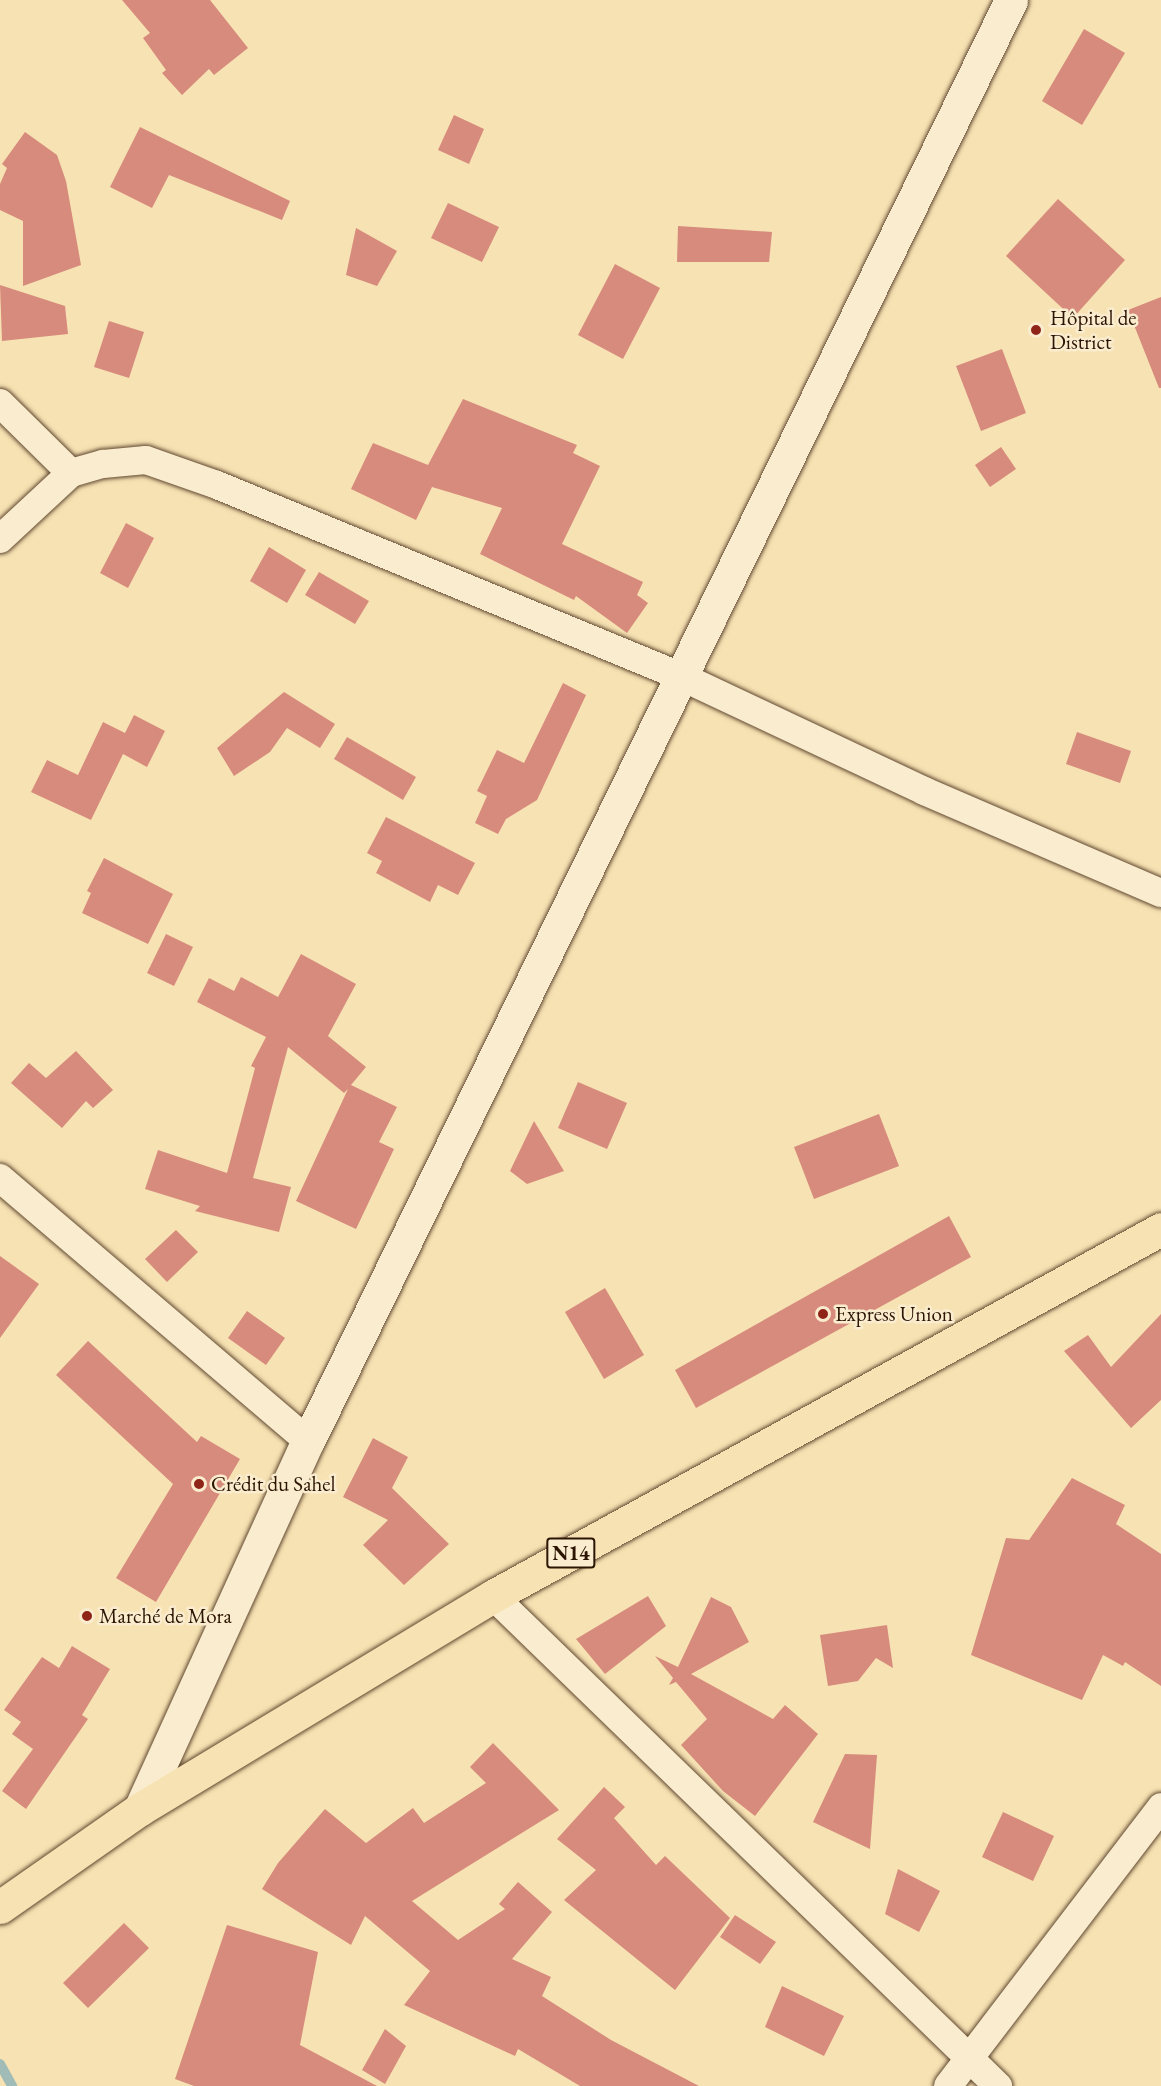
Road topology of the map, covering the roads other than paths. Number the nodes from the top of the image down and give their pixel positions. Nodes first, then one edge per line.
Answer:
1 (1011, 0) edge
2 (0, 403) edge
3 (71, 473) junction
4 (0, 539) edge
5 (680, 676) junction
6 (1161, 893) edge
7 (0, 1178) edge
8 (1161, 1229) edge
9 (308, 1441) junction
10 (493, 1596) junction
11 (1161, 1807) edge
12 (140, 1809) junction
13 (0, 1907) edge
14 (968, 2059) junction
15 (948, 2086) edge
16 (998, 2086) edge

1 - 5 street
2 - 3 street
3 - 4 street
3 - 5 street
5 - 6 street
5 - 9 street
7 - 9 street
8 - 10 highway, N14
9 - 12 street
10 - 12 highway, N14
10 - 14 street
11 - 14 street
12 - 13 highway, N14
14 - 15 street
14 - 16 street

